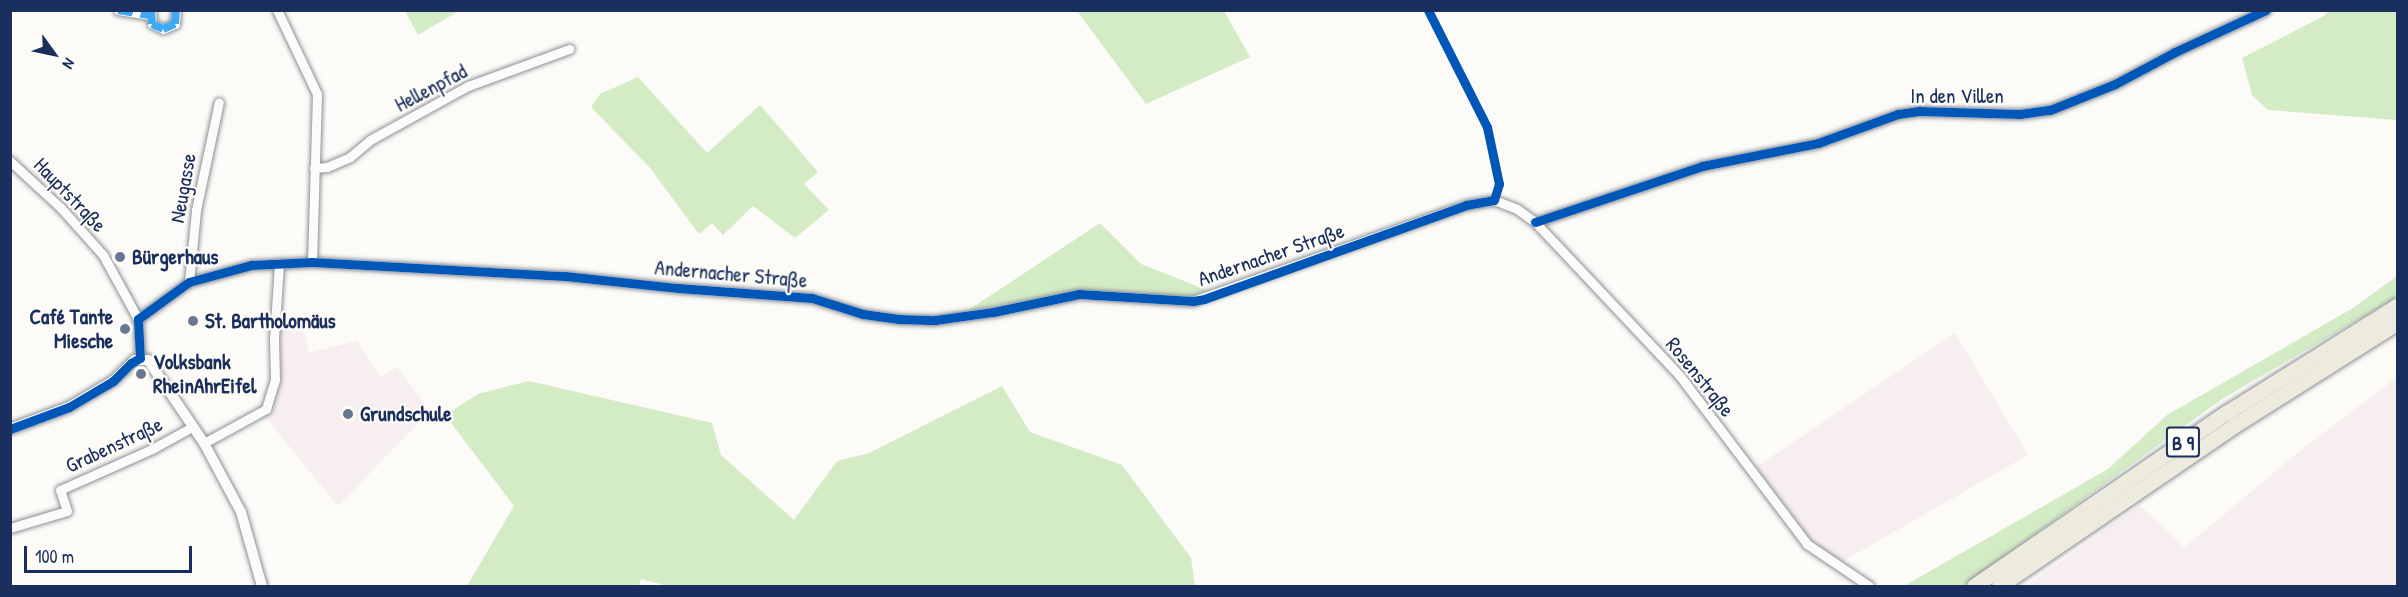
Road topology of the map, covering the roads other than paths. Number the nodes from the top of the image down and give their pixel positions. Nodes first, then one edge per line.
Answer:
1 (118, 10) edge
2 (176, 10) edge
3 (277, 10) edge
4 (2266, 10) edge
5 (151, 13) edge
6 (570, 48) dead end
7 (219, 102) dead end
8 (11, 163) edge
9 (314, 168) junction
10 (1494, 200) joint
11 (1535, 222) junction
12 (312, 262) junction
13 (279, 263) junction
14 (189, 282) junction
15 (2397, 305) edge
16 (138, 319) junction
17 (2397, 322) edge
18 (140, 358) junction
19 (192, 427) junction
20 (10, 429) edge
21 (204, 443) junction
22 (10, 528) edge
23 (262, 586) edge
24 (1869, 586) edge
25 (1974, 586) edge
26 (1999, 586) edge

1 - 5 street
2 - 5 street
3 - 9 street
4 - 11 street, In den Villen
6 - 9 street, Hellenpfad
7 - 14 street, Neugasse
8 - 16 street, Hauptstraße
9 - 12 street
10 - 11 street, Rosenstraße
10 - 12 street, Andernacher Straße
11 - 24 street, Rosenstraße
12 - 13 street, Andernacher Straße
13 - 14 street, Andernacher Straße
13 - 21 street
14 - 16 street, Andernacher Straße
15 - 25 highway, B 9
16 - 18 street
17 - 26 highway, B 9
18 - 19 street
18 - 20 street
19 - 21 street
19 - 22 street, Grabenstraße
21 - 23 street

